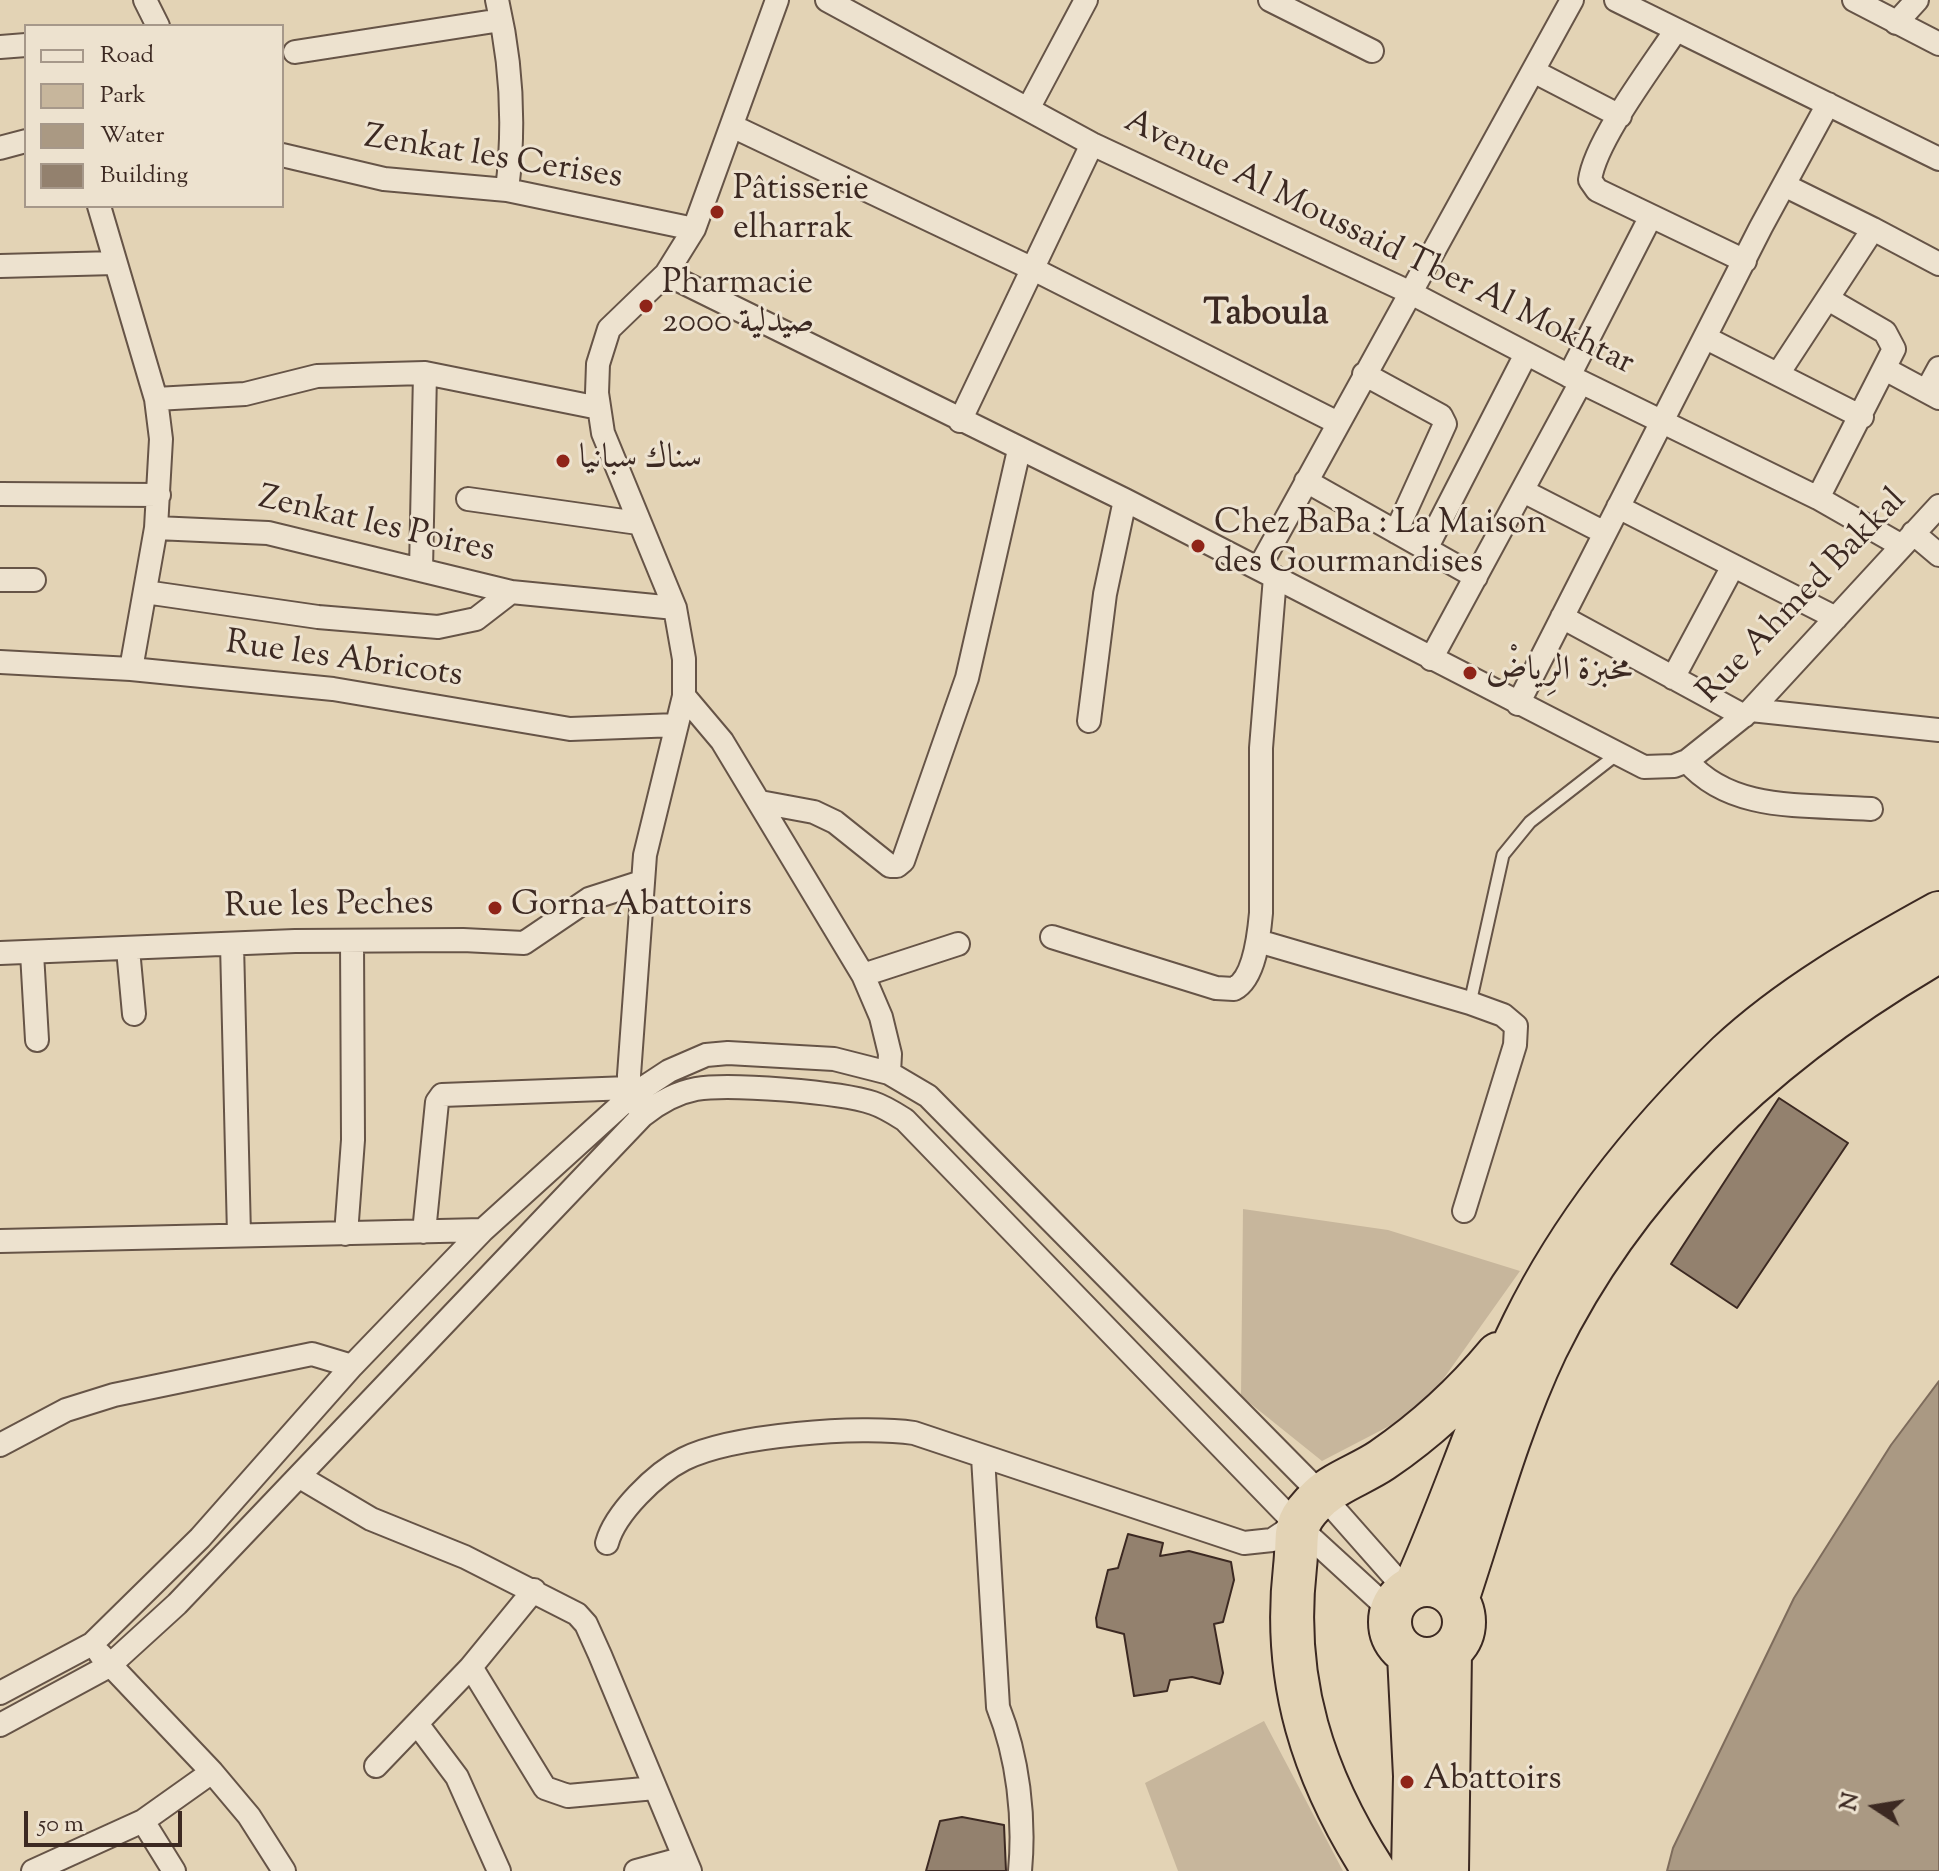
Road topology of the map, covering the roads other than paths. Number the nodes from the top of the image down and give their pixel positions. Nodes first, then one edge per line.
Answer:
1 (145, 0) edge
2 (777, 0) edge
3 (827, 0) edge
4 (1086, 0) edge
5 (1270, 0) edge
6 (1572, 0) edge
7 (1616, 0) edge
8 (1854, 0) edge
9 (1917, 0) edge
10 (499, 10) edge
11 (1896, 23) junction
12 (157, 24) edge
13 (1676, 30) junction
14 (1939, 44) edge
15 (24, 45) edge
16 (0, 46) edge
17 (1372, 51) dead end
18 (295, 52) dead end
19 (1533, 71) junction
20 (1828, 104) junction
21 (1028, 109) junction
22 (1620, 116) junction
23 (732, 126) junction
24 (24, 142) edge
25 (1092, 144) junction
26 (0, 148) edge
27 (1937, 154) edge
28 (284, 155) edge
29 (1784, 185) junction
30 (507, 190) junction
31 (100, 208) edge
32 (1651, 216) junction
33 (694, 229) junction
34 (1873, 229) junction
35 (1745, 261) junction
36 (115, 263) junction
37 (1939, 264) edge
38 (0, 266) edge
39 (1033, 269) junction
40 (666, 274) junction
41 (1409, 292) junction
42 (1828, 299) junction
43 (1706, 338) junction
44 (1526, 354) junction
45 (1939, 368) edge
46 (1885, 369) junction
47 (425, 373) junction
48 (1364, 374) junction
49 (1778, 374) junction
50 (1575, 379) junction
51 (1933, 394) edge
52 (156, 399) junction
53 (599, 408) junction
54 (1862, 417) junction
55 (960, 421) junction
56 (1661, 422) junction
57 (1338, 423) junction
58 (1019, 450) junction
59 (1306, 481) junction
60 (1523, 491) junction
61 (0, 494) edge
62 (159, 495) junction
63 (1818, 498) junction
64 (468, 499) dead end
65 (1125, 500) junction
66 (1939, 506) edge
67 (1618, 507) junction
68 (638, 523) junction
69 (156, 528) junction
70 (1396, 532) junction
71 (1605, 533) junction
72 (1908, 540) junction
73 (1426, 549) junction
74 (1939, 555) edge
75 (1733, 566) junction
76 (421, 570) junction
77 (1267, 573) junction
78 (1476, 577) junction
79 (0, 580) edge
80 (34, 580) dead end
81 (145, 592) junction
82 (511, 592) junction
83 (675, 608) junction
84 (1562, 617) junction
85 (1836, 618) junction
86 (1431, 659) junction
87 (0, 662) edge
88 (131, 669) junction
89 (1673, 678) junction
90 (684, 696) junction
91 (1518, 704) junction
92 (1748, 713) junction
93 (1089, 721) dead end
94 (677, 725) junction
95 (1939, 730) edge
96 (1624, 759) junction
97 (1687, 761) junction
98 (760, 802) junction
99 (1871, 809) dead end
100 (642, 882) junction
101 (1939, 913) edge
102 (1052, 937) dead end
103 (352, 941) junction
104 (1258, 941) junction
105 (232, 944) junction
106 (958, 944) dead end
107 (128, 949) junction
108 (1939, 951) edge
109 (0, 953) edge
110 (32, 953) junction
111 (863, 975) junction
112 (1470, 1003) junction
113 (134, 1014) dead end
114 (37, 1040) dead end
115 (889, 1073) junction
116 (630, 1092) junction
117 (642, 1116) junction
118 (1464, 1211) dead end
119 (483, 1230) junction
120 (424, 1232) junction
121 (346, 1234) junction
122 (239, 1235) junction
123 (0, 1241) edge
124 (1523, 1325) junction
125 (352, 1366) junction
126 (0, 1445) edge
127 (983, 1457) junction
128 (300, 1477) junction
129 (1309, 1510) junction
130 (607, 1543) dead end
131 (534, 1590) junction
132 (1404, 1596) junction
133 (1457, 1600) junction
134 (92, 1644) junction
135 (1450, 1651) junction
136 (1409, 1655) junction
137 (109, 1666) junction
138 (471, 1667) junction
139 (0, 1693) edge
140 (0, 1725) edge
141 (418, 1725) junction
142 (376, 1766) dead end
143 (212, 1772) junction
144 (655, 1788) junction
145 (143, 1821) junction
146 (687, 1865) edge
147 (33, 1871) edge
148 (174, 1871) edge
149 (284, 1871) edge
150 (499, 1871) edge
151 (636, 1871) edge
152 (1020, 1871) edge
153 (1374, 1871) edge
154 (1413, 1871) edge
155 (1447, 1871) edge

1 - 12 street
2 - 23 street
3 - 21 street, Avenue Al Moussaid Tber Al Mokhtar
4 - 21 street
5 - 17 street
6 - 19 street
7 - 13 street
8 - 11 street
9 - 11 street
10 - 18 street
10 - 30 street
11 - 14 street
13 - 20 street
13 - 22 street
15 - 16 street
19 - 22 street
19 - 41 street
20 - 27 street
20 - 29 street
21 - 25 street, Avenue Al Moussaid Tber Al Mokhtar
22 - 32 street
23 - 33 street
23 - 39 street
24 - 26 street
25 - 39 street
25 - 41 street, Avenue Al Moussaid Tber Al Mokhtar
28 - 30 street, Zenkat les Cerises
29 - 34 street
29 - 35 street
30 - 33 street, Zenkat les Cerises
31 - 36 street
32 - 35 street
32 - 50 street
33 - 40 street
34 - 37 street
34 - 42 street
35 - 43 street
36 - 38 street
36 - 52 street
39 - 55 street
39 - 57 street
40 - 53 street
40 - 55 street
41 - 44 street, Avenue Al Moussaid Tber Al Mokhtar
41 - 48 street
42 - 46 street
42 - 49 street
43 - 49 street
43 - 56 street
44 - 50 street, Avenue Al Moussaid Tber Al Mokhtar
44 - 73 street
45 - 51 street
46 - 51 street
46 - 54 street
47 - 52 street
47 - 53 street
47 - 76 street
48 - 57 street
48 - 70 street
49 - 54 street
50 - 56 street, Avenue Al Moussaid Tber Al Mokhtar
50 - 60 street
52 - 62 street
53 - 68 street
54 - 63 street
55 - 58 street
56 - 63 street, Avenue Al Moussaid Tber Al Mokhtar
56 - 67 street
57 - 59 street
58 - 65 street
58 - 98 street
59 - 70 street
59 - 77 street
60 - 71 street
60 - 78 street
61 - 62 street
62 - 69 street
63 - 72 street, Avenue Al Moussaid Tber Al Mokhtar
64 - 68 street
65 - 77 street
65 - 93 street
66 - 72 street, Rue Ahmed Bakkal
67 - 71 street
67 - 75 street
68 - 83 street
69 - 76 street, Zenkat les Poires
69 - 81 street
70 - 73 street
71 - 84 street
72 - 74 street, Avenue Al Moussaid Tber Al Mokhtar
72 - 85 street, Rue Ahmed Bakkal
73 - 78 street
75 - 85 street
75 - 89 street
76 - 82 street, Zenkat les Poires
77 - 86 street
77 - 104 street
78 - 86 street
79 - 80 street
81 - 82 street
81 - 88 street
82 - 83 street, Zenkat les Poires
83 - 90 street
84 - 89 street
84 - 91 street
85 - 92 street, Rue Ahmed Bakkal
86 - 91 street
87 - 88 street, Rue les Abricots
88 - 94 street, Rue les Abricots
89 - 92 street
90 - 94 street
90 - 98 street
91 - 96 street
92 - 95 street
92 - 97 street, Rue Ahmed Bakkal
94 - 100 street
96 - 97 street
96 - 112 lane
97 - 99 street
98 - 111 street
100 - 103 street, Rue les Peches
100 - 116 street
101 - 124 highway
102 - 104 street
103 - 105 street, Rue les Peches
103 - 121 street
104 - 112 street
105 - 107 street, Rue les Peches
105 - 122 street
106 - 111 street
107 - 110 street, Rue les Peches
107 - 113 street
108 - 133 highway
109 - 110 street, Rue les Peches
110 - 114 street
111 - 115 street
112 - 118 street
115 - 116 street
115 - 129 street
116 - 117 street
116 - 119 street
116 - 120 street
117 - 128 street
117 - 129 street
119 - 120 street
119 - 125 street
120 - 121 street
121 - 122 street
122 - 123 street
124 - 129 highway
124 - 132 highway
125 - 126 street
125 - 134 street
127 - 129 street
127 - 130 street
127 - 152 street
128 - 131 street
128 - 137 street
129 - 132 street
129 - 132 street
129 - 153 highway
131 - 138 street
131 - 144 street
132 - 133 highway
132 - 136 highway
133 - 135 highway
134 - 137 street
134 - 139 street
135 - 136 highway
135 - 155 highway
136 - 154 highway
137 - 140 street
137 - 143 street
138 - 141 street
138 - 144 street
141 - 142 street
141 - 150 street
143 - 145 street
143 - 149 street
144 - 146 street
145 - 147 street
145 - 148 street
146 - 151 street

